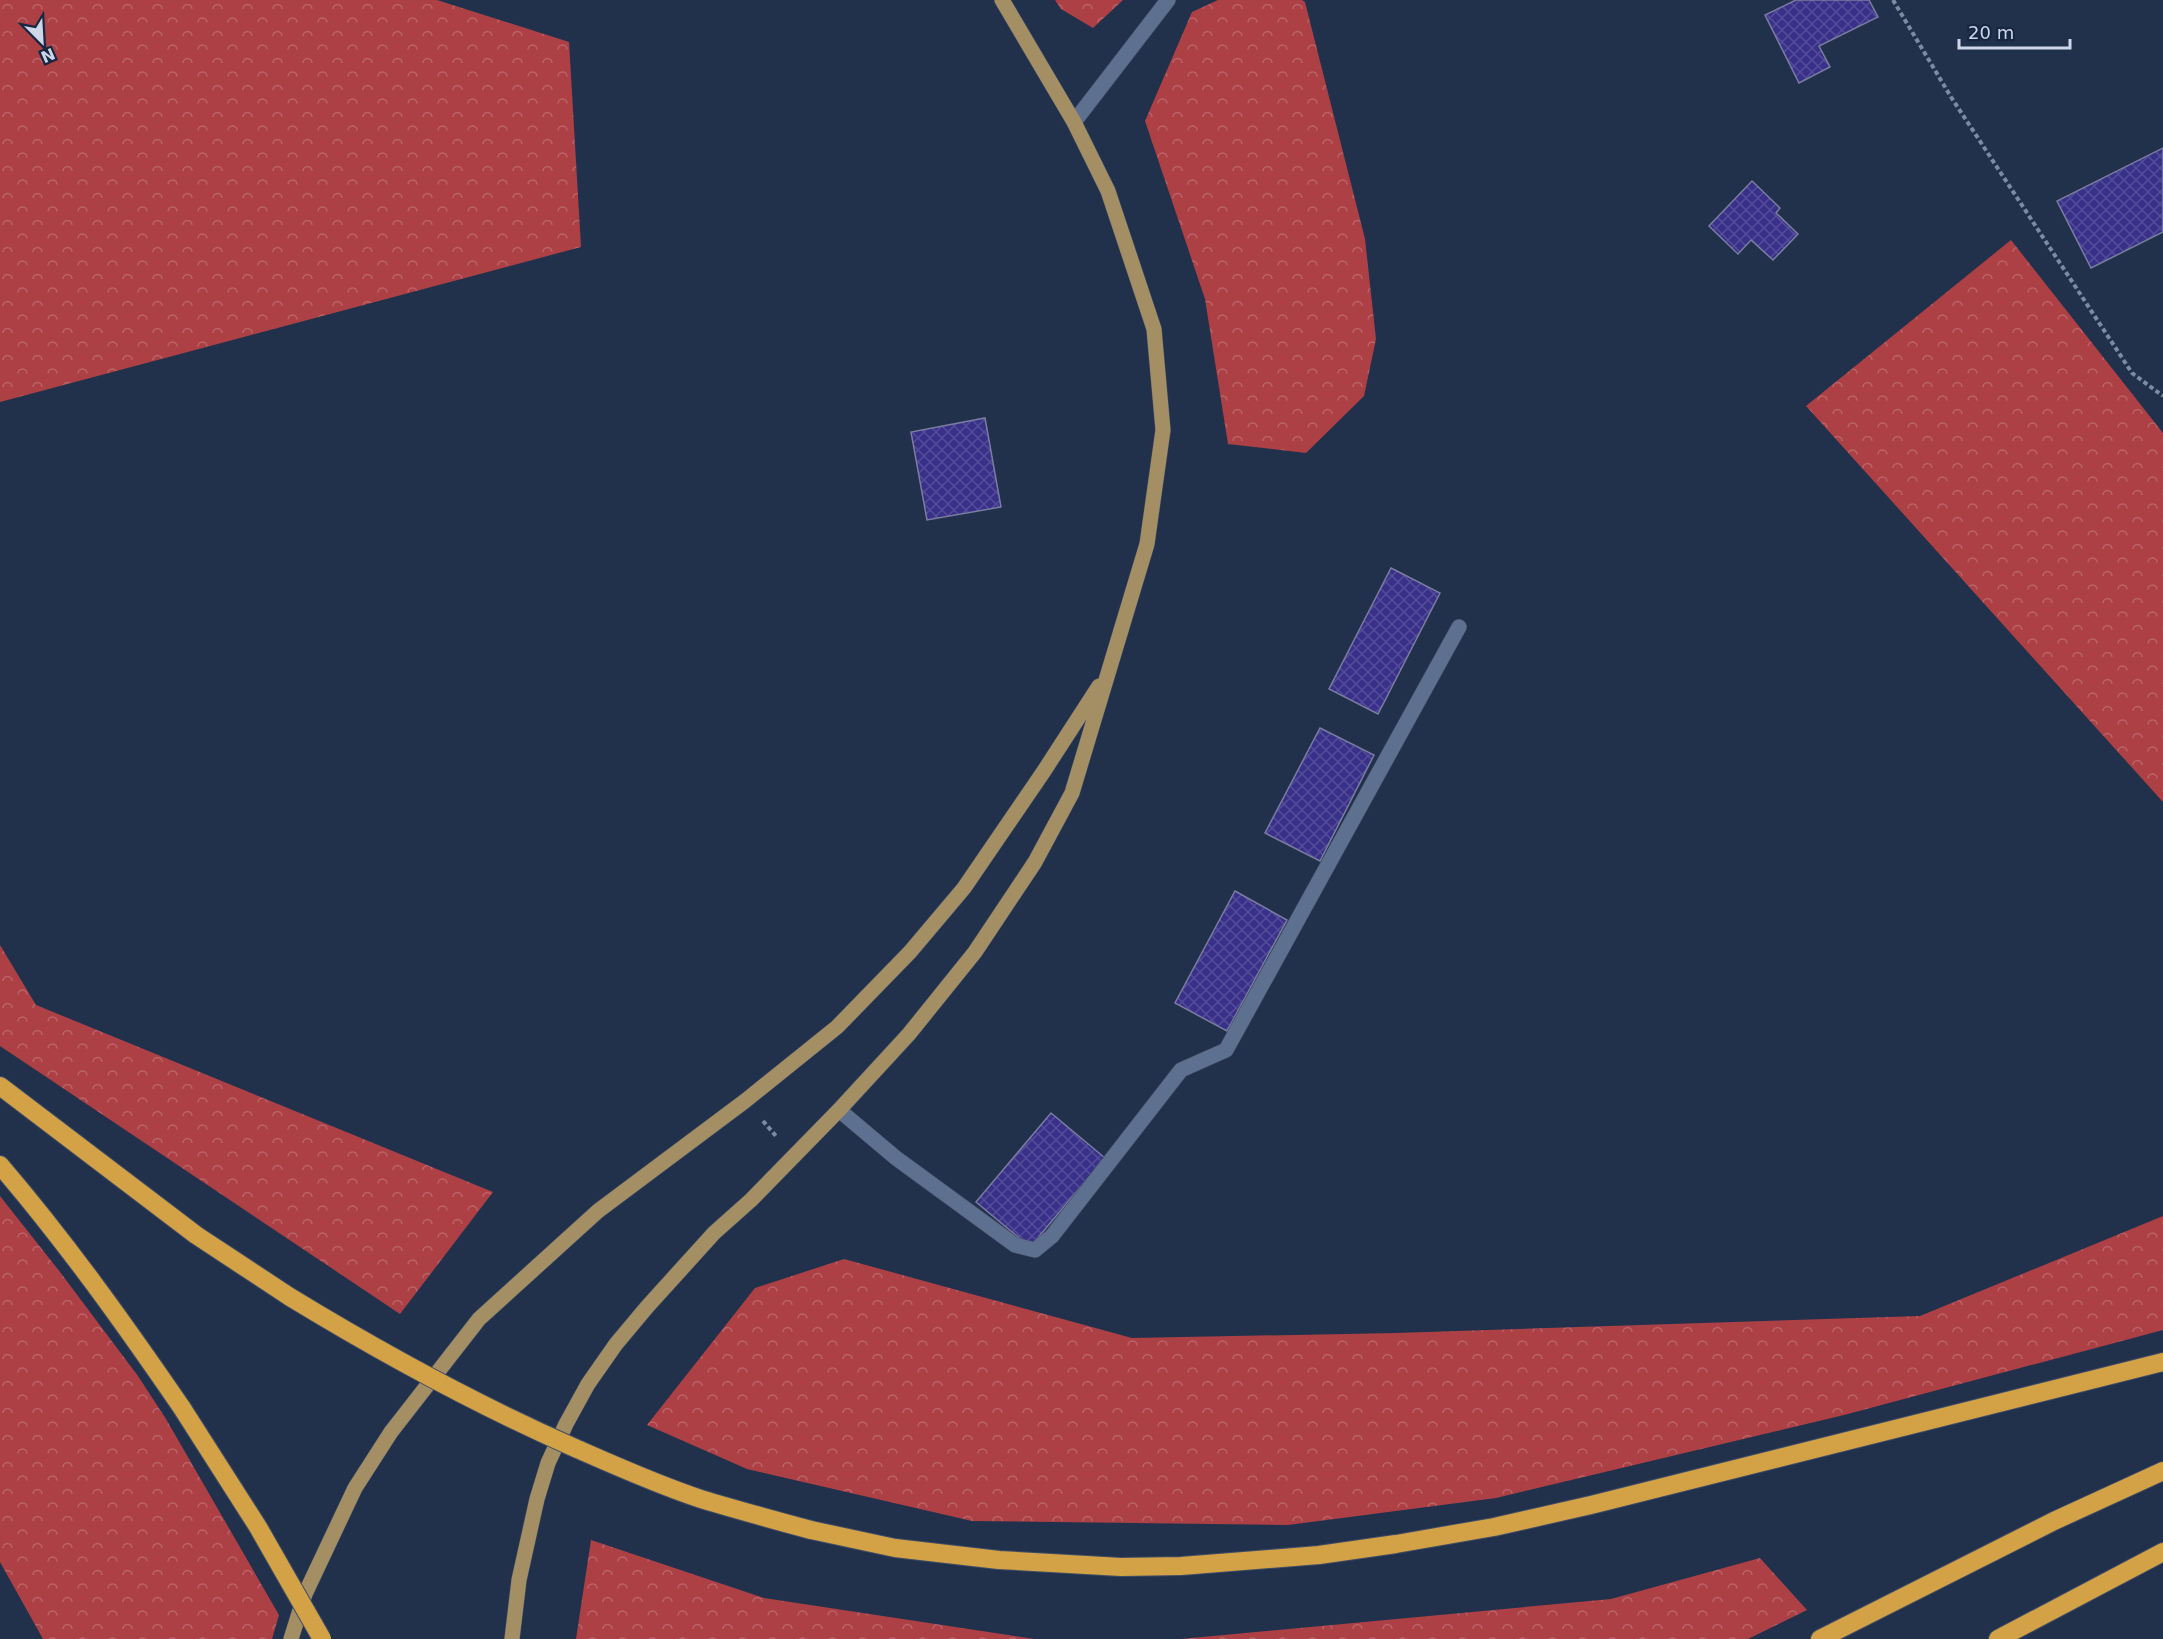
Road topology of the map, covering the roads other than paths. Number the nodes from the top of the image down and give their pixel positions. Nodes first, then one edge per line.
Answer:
1 (1002, 0) edge
2 (1167, 0) edge
3 (1074, 122) junction
4 (1459, 627) dead end
5 (1108, 671) junction
6 (0, 1086) edge
7 (839, 1110) junction
8 (0, 1166) edge
9 (2163, 1362) edge
10 (2163, 1471) edge
11 (2163, 1552) edge
12 (291, 1639) edge
13 (321, 1639) edge
14 (512, 1639) edge
15 (1820, 1639) edge
16 (1998, 1639) edge

1 - 3 main road
2 - 3 street
3 - 5 main road
4 - 7 street
5 - 7 main road
5 - 12 main road
6 - 9 highway, bridge
7 - 14 main road
8 - 13 highway, bridge
10 - 15 highway
11 - 16 highway

